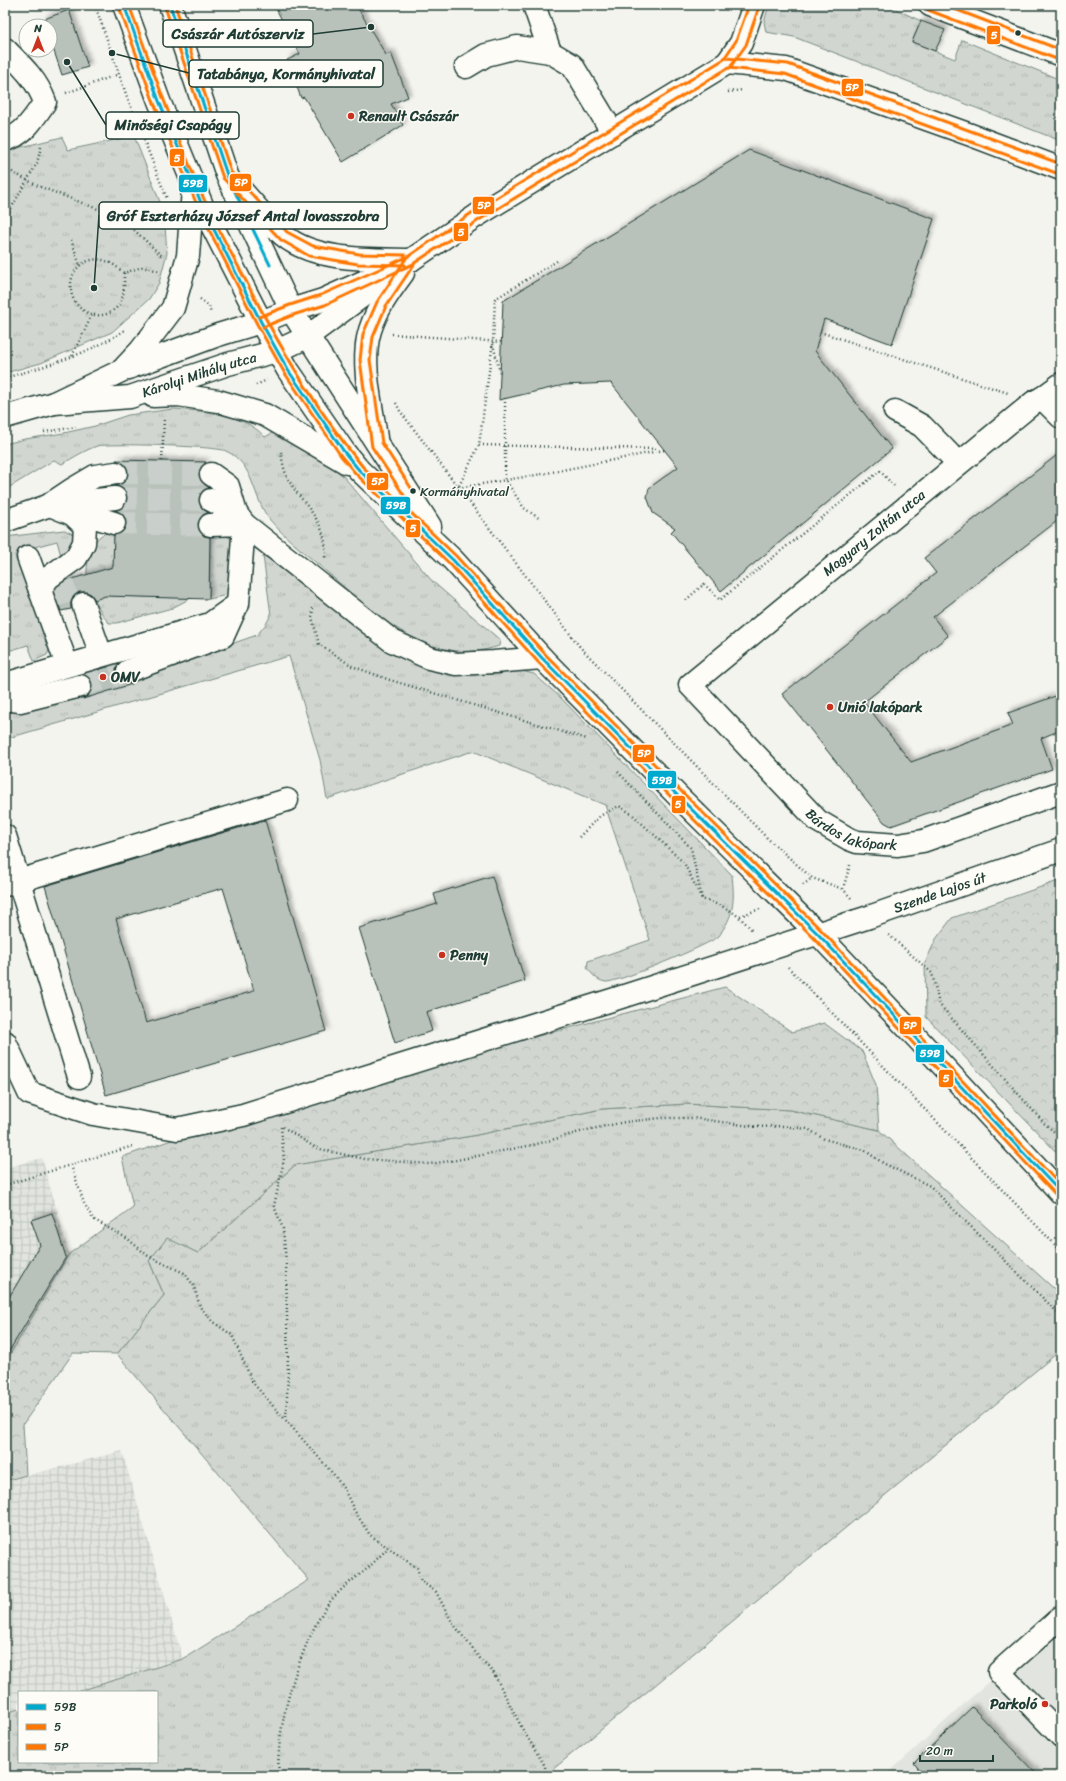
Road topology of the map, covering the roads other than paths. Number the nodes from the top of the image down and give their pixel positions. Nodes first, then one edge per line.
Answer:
1 (124, 5) edge
2 (170, 5) edge
3 (534, 5) edge
4 (754, 5) edge
5 (930, 5) edge
6 (5, 49) edge
7 (550, 52) junction
8 (1061, 55) edge
9 (727, 63) junction
10 (466, 67) dead end
11 (613, 133) junction
12 (5, 140) edge
13 (1061, 169) edge
14 (227, 175) junction
15 (194, 186) junction
16 (411, 260) junction
17 (291, 310) junction
18 (261, 322) junction
19 (307, 337) junction
20 (277, 351) junction
21 (123, 370) junction
22 (1061, 384) edge
23 (130, 397) junction
24 (1042, 398) junction
25 (54, 403) junction
26 (895, 411) dead end
27 (5, 417) edge
28 (1061, 417) edge
29 (377, 445) junction
30 (958, 463) junction
31 (358, 470) junction
32 (116, 473) tunnel mouth
33 (211, 474) tunnel mouth
34 (115, 498) tunnel mouth
35 (211, 500) tunnel mouth
36 (50, 505) junction
37 (240, 519) junction
38 (5, 521) edge
39 (114, 523) tunnel mouth
40 (210, 525) tunnel mouth
41 (28, 557) dead end
42 (453, 560) junction
43 (40, 590) junction
44 (238, 604) junction
45 (77, 607) tunnel mouth
46 (94, 657) junction
47 (542, 658) junction
48 (67, 665) junction
49 (128, 671) tunnel mouth
50 (5, 684) edge
51 (690, 685) joint
52 (80, 686) tunnel mouth
53 (5, 699) edge
54 (1061, 792) edge
55 (286, 800) dead end
56 (5, 836) edge
57 (1061, 850) edge
58 (12, 883) edge
59 (817, 933) junction
60 (5, 1042) edge
61 (79, 1078) dead end
62 (1061, 1193) edge
63 (1061, 1617) edge
64 (1061, 1736) edge

1 - 15 street
2 - 14 street
3 - 7 street
4 - 9 street
5 - 8 street
6 - 12 street
7 - 10 street
7 - 11 street
9 - 11 street
9 - 13 street
11 - 16 street
14 - 16 street
14 - 17 street
15 - 18 street
15 - 21 street
16 - 17 street, Károlyi Mihály utca
16 - 19 street, Károlyi Mihály utca
16 - 29 street
17 - 18 street, Károlyi Mihály utca
17 - 19 street
18 - 20 street
18 - 21 street, Károlyi Mihály utca
19 - 20 street, Károlyi Mihály utca
19 - 29 street
20 - 23 street, Károlyi Mihály utca
20 - 31 street
21 - 25 street, Károlyi Mihály utca
22 - 24 street, Magyary Zoltán utca
23 - 25 street, Károlyi Mihály utca
23 - 31 street
24 - 28 street
24 - 30 street, Magyary Zoltán utca
25 - 27 street, Károlyi Mihály utca
26 - 30 street
29 - 42 street
30 - 51 street, Magyary Zoltán utca
31 - 42 street
32 - 36 street
33 - 37 street
34 - 36 street
35 - 37 street
36 - 38 street
36 - 39 street
36 - 43 street
37 - 40 street
37 - 44 street
37 - 47 street
41 - 43 street
42 - 47 street
43 - 48 street
44 - 46 street
44 - 49 street
45 - 46 street
46 - 48 street
47 - 59 street
48 - 50 street
51 - 54 street, Bárdos lakópark
52 - 53 street
55 - 58 street
56 - 58 street
57 - 59 street, Szende Lajos út
58 - 61 street
59 - 60 street, Szende Lajos út
59 - 62 street
63 - 64 street

